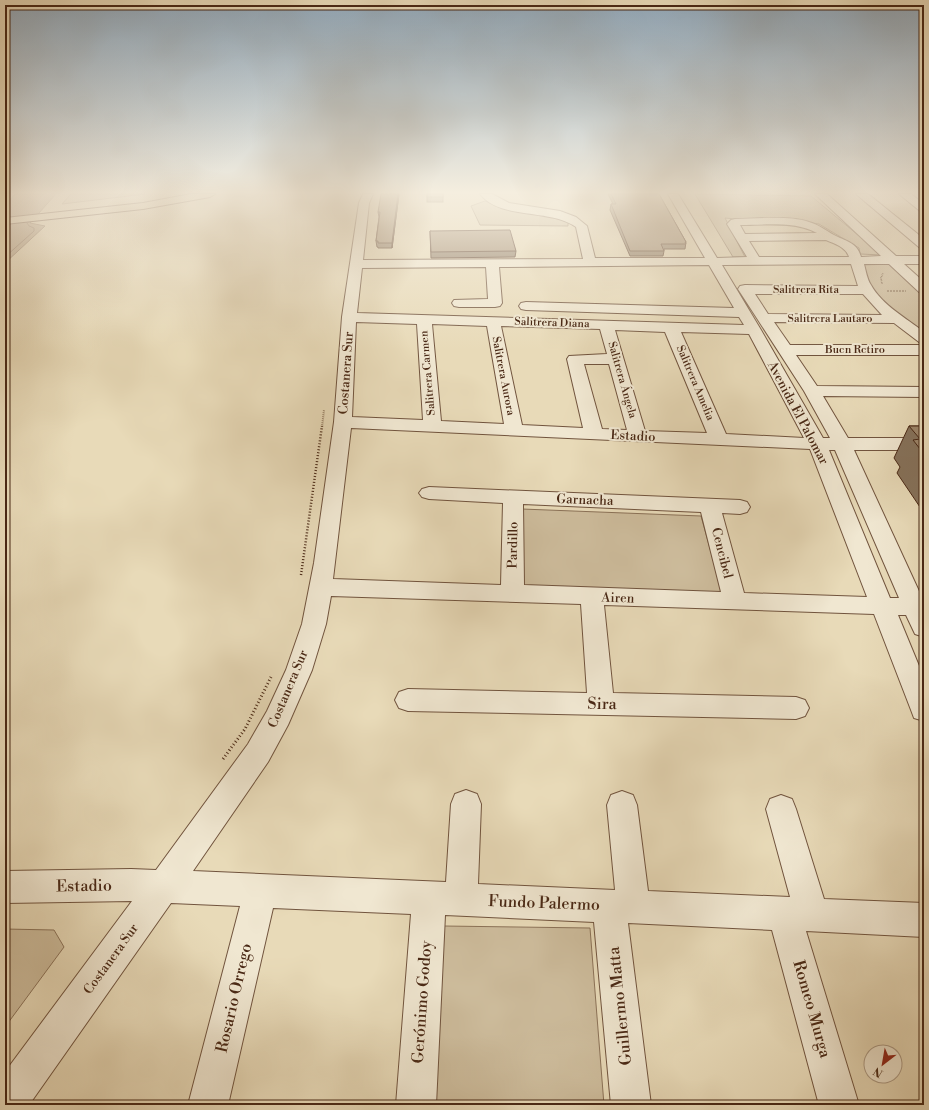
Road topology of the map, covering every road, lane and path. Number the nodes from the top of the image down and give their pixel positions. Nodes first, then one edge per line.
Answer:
1 (358, 246) edge
2 (586, 246) edge
3 (703, 246) edge
4 (717, 246) edge
5 (746, 246) edge
6 (845, 246) edge
7 (877, 246) edge
8 (856, 260) junction
9 (871, 260) junction
10 (892, 260) junction
11 (924, 260) edge
12 (712, 261) junction
13 (727, 261) junction
14 (755, 261) junction
15 (590, 262) junction
16 (492, 263) junction
17 (356, 264) junction
18 (924, 289) edge
19 (746, 290) junction
20 (867, 290) junction
21 (910, 291) dead end
22 (890, 292) junction
23 (459, 303) dead end
24 (526, 306) dead end
25 (743, 313) junction
26 (349, 317) junction
27 (424, 319) junction
28 (896, 319) junction
29 (493, 322) junction
30 (760, 324) junction
31 (606, 325) junction
32 (671, 327) junction
33 (924, 339) edge
34 (786, 350) junction
35 (924, 350) edge
36 (616, 359) junction
37 (812, 391) junction
38 (924, 392) edge
39 (324, 406) dead end
40 (343, 422) junction
41 (432, 426) junction
42 (514, 430) junction
43 (594, 434) junction
44 (638, 436) junction
45 (719, 440) junction
46 (817, 444) junction
47 (842, 444) junction
48 (924, 444) edge
49 (430, 493) dead end
50 (513, 497) junction
51 (710, 505) junction
52 (740, 507) dead end
53 (310, 584) junction
54 (512, 594) junction
55 (592, 597) junction
56 (734, 602) junction
57 (882, 607) junction
58 (914, 607) junction
59 (924, 628) edge
60 (274, 672) dead end
61 (408, 700) dead end
62 (601, 704) junction
63 (796, 708) dead end
64 (924, 710) edge
65 (219, 765) dead end
66 (466, 804) dead end
67 (622, 805) dead end
68 (781, 809) dead end
69 (5, 887) edge
70 (163, 887) junction
71 (260, 891) junction
72 (445, 899) junction
73 (621, 907) junction
74 (798, 914) junction
75 (924, 920) edge
76 (5, 1105) edge
77 (208, 1105) edge
78 (416, 1105) edge
79 (631, 1105) edge
80 (839, 1105) edge

1 - 17 street, Costanera Sur
2 - 15 street
3 - 12 street, Avenida El Palomar
4 - 13 street, Avenida El Palomar
5 - 14 street
6 - 8 street
7 - 10 street
8 - 9 street
8 - 14 street
8 - 20 street
9 - 10 street
9 - 22 path
10 - 11 street
10 - 18 street
12 - 13 street
12 - 15 street
12 - 25 street, Avenida El Palomar
13 - 14 street
13 - 19 street, Avenida El Palomar
15 - 16 street
16 - 17 street
16 - 23 street
17 - 26 street, Costanera Sur
19 - 20 street, Salitrera Rita
19 - 30 street, Avenida El Palomar
20 - 22 path
20 - 28 street
21 - 22 path
24 - 25 street
25 - 30 street, Avenida El Palomar
26 - 27 street, Salitrera Diana
26 - 40 street, Costanera Sur
27 - 29 street, Salitrera Diana
27 - 41 street, Salitrera Carmen
28 - 30 street, Salitrera Lautaro
28 - 33 street
29 - 31 street, Salitrera Diana
29 - 42 street, Salitrera Aurora
30 - 32 street, Salitrera Diana
30 - 34 street, Avenida El Palomar
30 - 46 street, Avenida El Palomar
31 - 32 street, Salitrera Diana
31 - 36 street, Salitrera Ángela
32 - 45 street, Salitrera Amelia
34 - 35 street, Buen Retiro
34 - 37 street, Avenida El Palomar
36 - 43 street
36 - 44 street, Salitrera Ángela
37 - 38 street
37 - 47 street, Avenida El Palomar
39 - 53 path
40 - 41 street, Estadio
40 - 53 street, Costanera Sur
41 - 42 street, Estadio
42 - 43 street, Estadio
43 - 44 street, Estadio
44 - 45 street, Estadio
45 - 46 street, Estadio
46 - 47 street, Estadio
46 - 57 street, Avenida El Palomar
47 - 48 street, Estadio
47 - 58 street, Avenida El Palomar
49 - 50 street, Garnacha
50 - 51 street, Garnacha
50 - 54 street, Pardillo
51 - 52 street, Garnacha
51 - 56 street, Cencibel
53 - 54 street, Airen
53 - 70 street, Costanera Sur
54 - 55 street, Airen
55 - 56 street, Airen
55 - 62 street
56 - 57 street, Airen
57 - 58 street, Airen
57 - 64 street, Avenida El Palomar
58 - 59 street, Avenida El Palomar
60 - 65 path
61 - 62 street, Sira
62 - 63 street, Sira
66 - 72 street, Gerónimo Godoy
67 - 73 street, Guillermo Matta
68 - 74 street, Romeo Murga
69 - 70 street, Estadio
70 - 71 street, Fundo Palermo
70 - 76 street, Costanera Sur
71 - 72 street, Fundo Palermo
71 - 77 street, Rosario Orrego
72 - 73 street, Fundo Palermo
72 - 78 street, Gerónimo Godoy
73 - 74 street, Fundo Palermo
73 - 79 street, Guillermo Matta
74 - 75 street, Fundo Palermo
74 - 80 street, Romeo Murga

